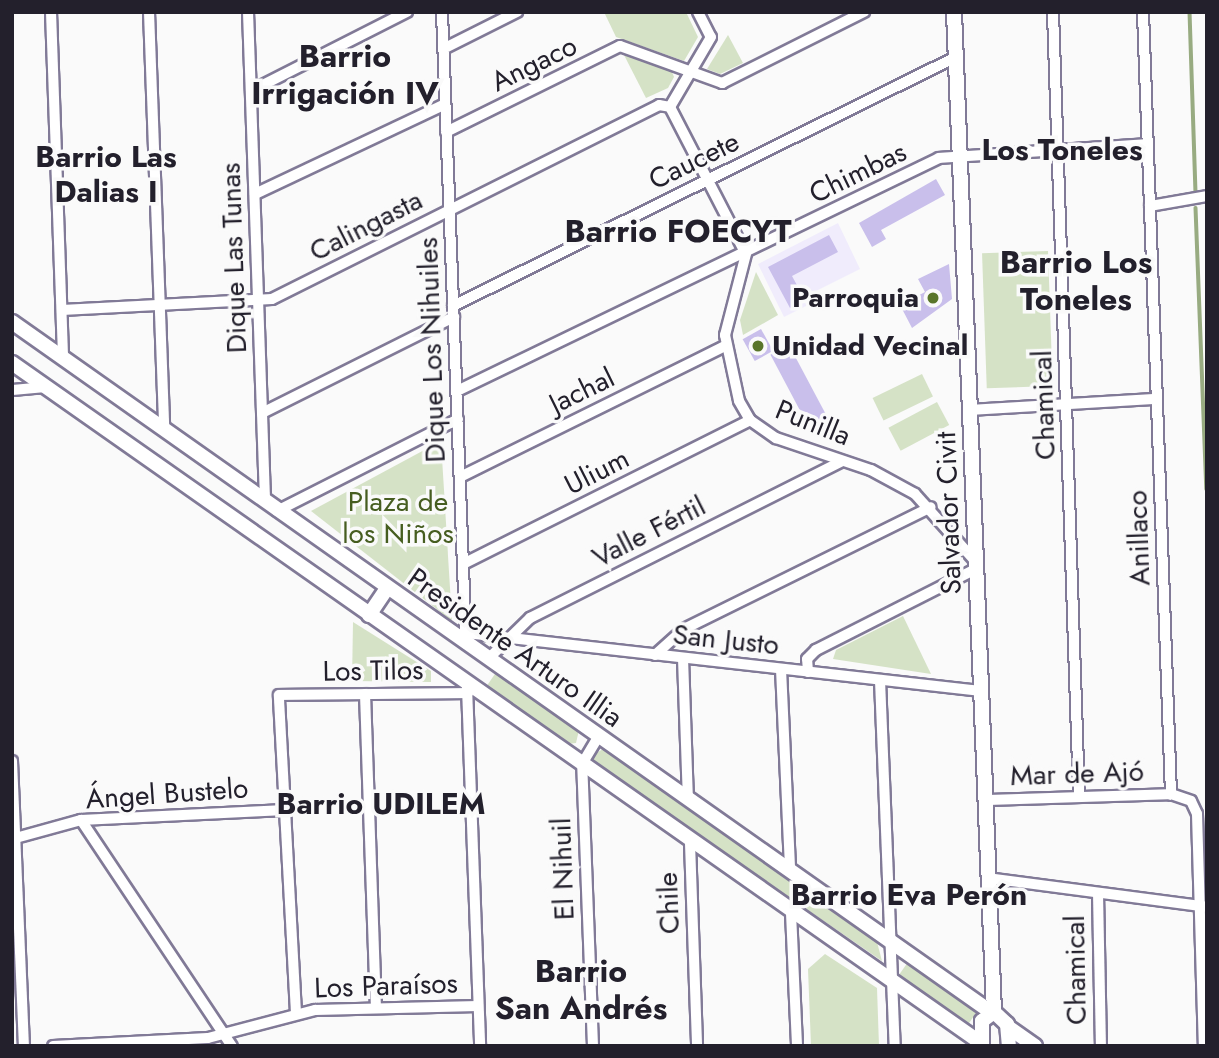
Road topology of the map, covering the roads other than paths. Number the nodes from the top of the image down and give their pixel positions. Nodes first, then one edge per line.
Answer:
1 (51, 12) edge
2 (149, 12) edge
3 (248, 12) edge
4 (407, 12) edge
5 (442, 12) edge
6 (517, 12) edge
7 (698, 12) edge
8 (864, 12) edge
9 (954, 12) edge
10 (1053, 12) edge
11 (1143, 12) edge
12 (443, 49) junction
13 (956, 57) junction
14 (691, 71) junction
15 (251, 91) junction
16 (446, 104) junction
17 (670, 107) junction
18 (446, 132) junction
19 (1148, 144) junction
20 (1058, 148) junction
21 (960, 152) junction
22 (707, 180) junction
23 (255, 194) junction
24 (1207, 196) edge
25 (1150, 206) junction
26 (449, 209) junction
27 (746, 254) junction
28 (258, 302) junction
29 (159, 306) junction
30 (62, 310) junction
31 (453, 312) junction
32 (12, 322) edge
33 (725, 346) junction
34 (63, 358) junction
35 (12, 363) edge
36 (46, 387) junction
37 (12, 390) edge
38 (457, 391) junction
39 (1157, 400) junction
40 (1066, 405) junction
41 (970, 410) junction
42 (262, 413) junction
43 (458, 419) junction
44 (750, 420) junction
45 (164, 429) junction
46 (842, 461) junction
47 (460, 477) junction
48 (271, 506) junction
49 (931, 507) junction
50 (463, 564) junction
51 (976, 566) junction
52 (387, 588) junction
53 (369, 615) junction
54 (466, 639) junction
55 (504, 639) junction
56 (655, 655) junction
57 (683, 658) junction
58 (488, 659) junction
59 (781, 669) junction
60 (808, 672) junction
61 (880, 680) junction
62 (467, 688) junction
63 (981, 691) junction
64 (365, 694) junction
65 (598, 737) junction
66 (12, 761) edge
67 (582, 764) junction
68 (1171, 793) junction
69 (1079, 796) junction
70 (688, 800) junction
71 (985, 800) junction
72 (285, 810) junction
73 (81, 820) junction
74 (14, 839) edge
75 (690, 843) junction
76 (790, 871) junction
77 (988, 878) junction
78 (1098, 893) junction
79 (1203, 906) edge
80 (791, 913) junction
81 (891, 942) junction
82 (892, 981) junction
83 (376, 1005) junction
84 (478, 1006) junction
85 (992, 1012) junction
86 (296, 1013) junction
87 (1008, 1027) junction
88 (226, 1033) junction
89 (124, 1044) edge
90 (981, 1044) edge
91 (23, 1046) edge
92 (53, 1046) edge
93 (232, 1046) edge
94 (480, 1046) edge
95 (593, 1046) edge
96 (697, 1046) edge
97 (797, 1046) edge
98 (895, 1046) edge
99 (1009, 1046) edge
100 (1035, 1046) edge
101 (1101, 1046) edge
102 (1204, 1046) edge

1 - 30 street
2 - 29 street
3 - 15 street, Dique Las Tunas
4 - 15 street
5 - 12 street, Dique Los Nihuiles
6 - 12 street
7 - 14 street
8 - 14 street, Angaco
9 - 13 street, Salvador Civit
10 - 20 street, Chamical
11 - 19 street, Anillaco
12 - 16 street, Dique Los Nihuiles
13 - 21 street, Salvador Civit
13 - 22 street, Caucete
14 - 17 street
14 - 18 street, Angaco
15 - 23 street, Dique Las Tunas
16 - 18 street, Dique Los Nihuiles
16 - 23 street
17 - 22 street
17 - 26 street, Calingasta
18 - 26 street, Dique Los Nihuiles
19 - 20 street, Chimbas
19 - 25 street, Anillaco
20 - 21 street, Chimbas
20 - 40 street, Chamical
21 - 27 street, Chimbas
21 - 41 street, Salvador Civit
22 - 27 street
22 - 31 street, Caucete
23 - 28 street, Dique Las Tunas
24 - 25 street
25 - 39 street, Anillaco
26 - 28 street, Calingasta
26 - 31 street, Dique Los Nihuiles
27 - 33 street, Punilla
27 - 38 street, Chimbas
28 - 29 street, Calingasta
28 - 42 street, Dique Las Tunas
29 - 30 street, Calingasta
29 - 45 street
30 - 34 street
31 - 38 street, Dique Los Nihuiles
31 - 42 street, Caucete
32 - 34 street, Presidente Arturo Illia
33 - 44 street, Punilla
33 - 47 street, Jachal
34 - 45 street, Presidente Arturo Illia
35 - 36 street, Presidente Arturo Illia
36 - 37 street
36 - 53 street, Presidente Arturo Illia
38 - 43 street, Dique Los Nihuiles
39 - 40 street
39 - 68 street, Anillaco
40 - 41 street
40 - 69 street, Chamical
41 - 51 street, Salvador Civit
42 - 48 street, Dique Las Tunas
43 - 47 street, Dique Los Nihuiles
43 - 48 street
44 - 46 street, Punilla
44 - 50 street, Ulium
45 - 48 street, Presidente Arturo Illia
46 - 49 street, Punilla
46 - 55 street, Valle Fértil
47 - 50 street, Dique Los Nihuiles
48 - 52 street, Presidente Arturo Illia
49 - 51 street, Punilla
49 - 56 street
50 - 54 street, Dique Los Nihuiles
51 - 60 street
51 - 63 street, Salvador Civit
52 - 53 street
52 - 54 street, Presidente Arturo Illia
53 - 62 street, Presidente Arturo Illia
54 - 55 street, San Justo
54 - 58 street, Presidente Arturo Illia
55 - 56 street, San Justo
55 - 58 street, Valle Fértil
56 - 57 street, San Justo
57 - 59 street, San Justo
57 - 70 street
58 - 65 street, Presidente Arturo Illia
59 - 60 street, San Justo
59 - 76 street
60 - 61 street, San Justo
61 - 63 street, San Justo
61 - 81 street
62 - 64 street, Los Tilos
62 - 67 street, Presidente Arturo Illia
62 - 84 street
63 - 71 street, Salvador Civit
64 - 72 street, Los Tilos
64 - 83 street
65 - 67 street
65 - 70 street, Presidente Arturo Illia
66 - 74 street
67 - 75 street, Presidente Arturo Illia
67 - 95 street, El Nihuil
68 - 69 street, Mar de Ajó
68 - 79 street
69 - 71 street, Mar de Ajó
70 - 76 street, Presidente Arturo Illia
71 - 77 street, Salvador Civit
72 - 73 street, Ángel Bustelo
72 - 86 street
73 - 74 street, Ángel Bustelo
73 - 88 street
74 - 91 street
75 - 80 street, Presidente Arturo Illia
75 - 96 street, Chile
76 - 81 street, Presidente Arturo Illia
77 - 78 street
77 - 85 street, Salvador Civit
78 - 79 street
78 - 101 street, Chamical
79 - 102 street
80 - 82 street, Presidente Arturo Illia
80 - 97 street
81 - 82 street
81 - 85 street, Presidente Arturo Illia
82 - 90 street, Presidente Arturo Illia
82 - 98 street
83 - 84 street, Los Paraísos
83 - 86 street, Los Paraísos
84 - 94 street
85 - 87 street, Presidente Arturo Illia
85 - 90 street
86 - 88 street, Los Paraísos
87 - 99 street
87 - 100 street
88 - 89 street, Los Paraísos
88 - 93 street
89 - 92 street, Los Paraísos

